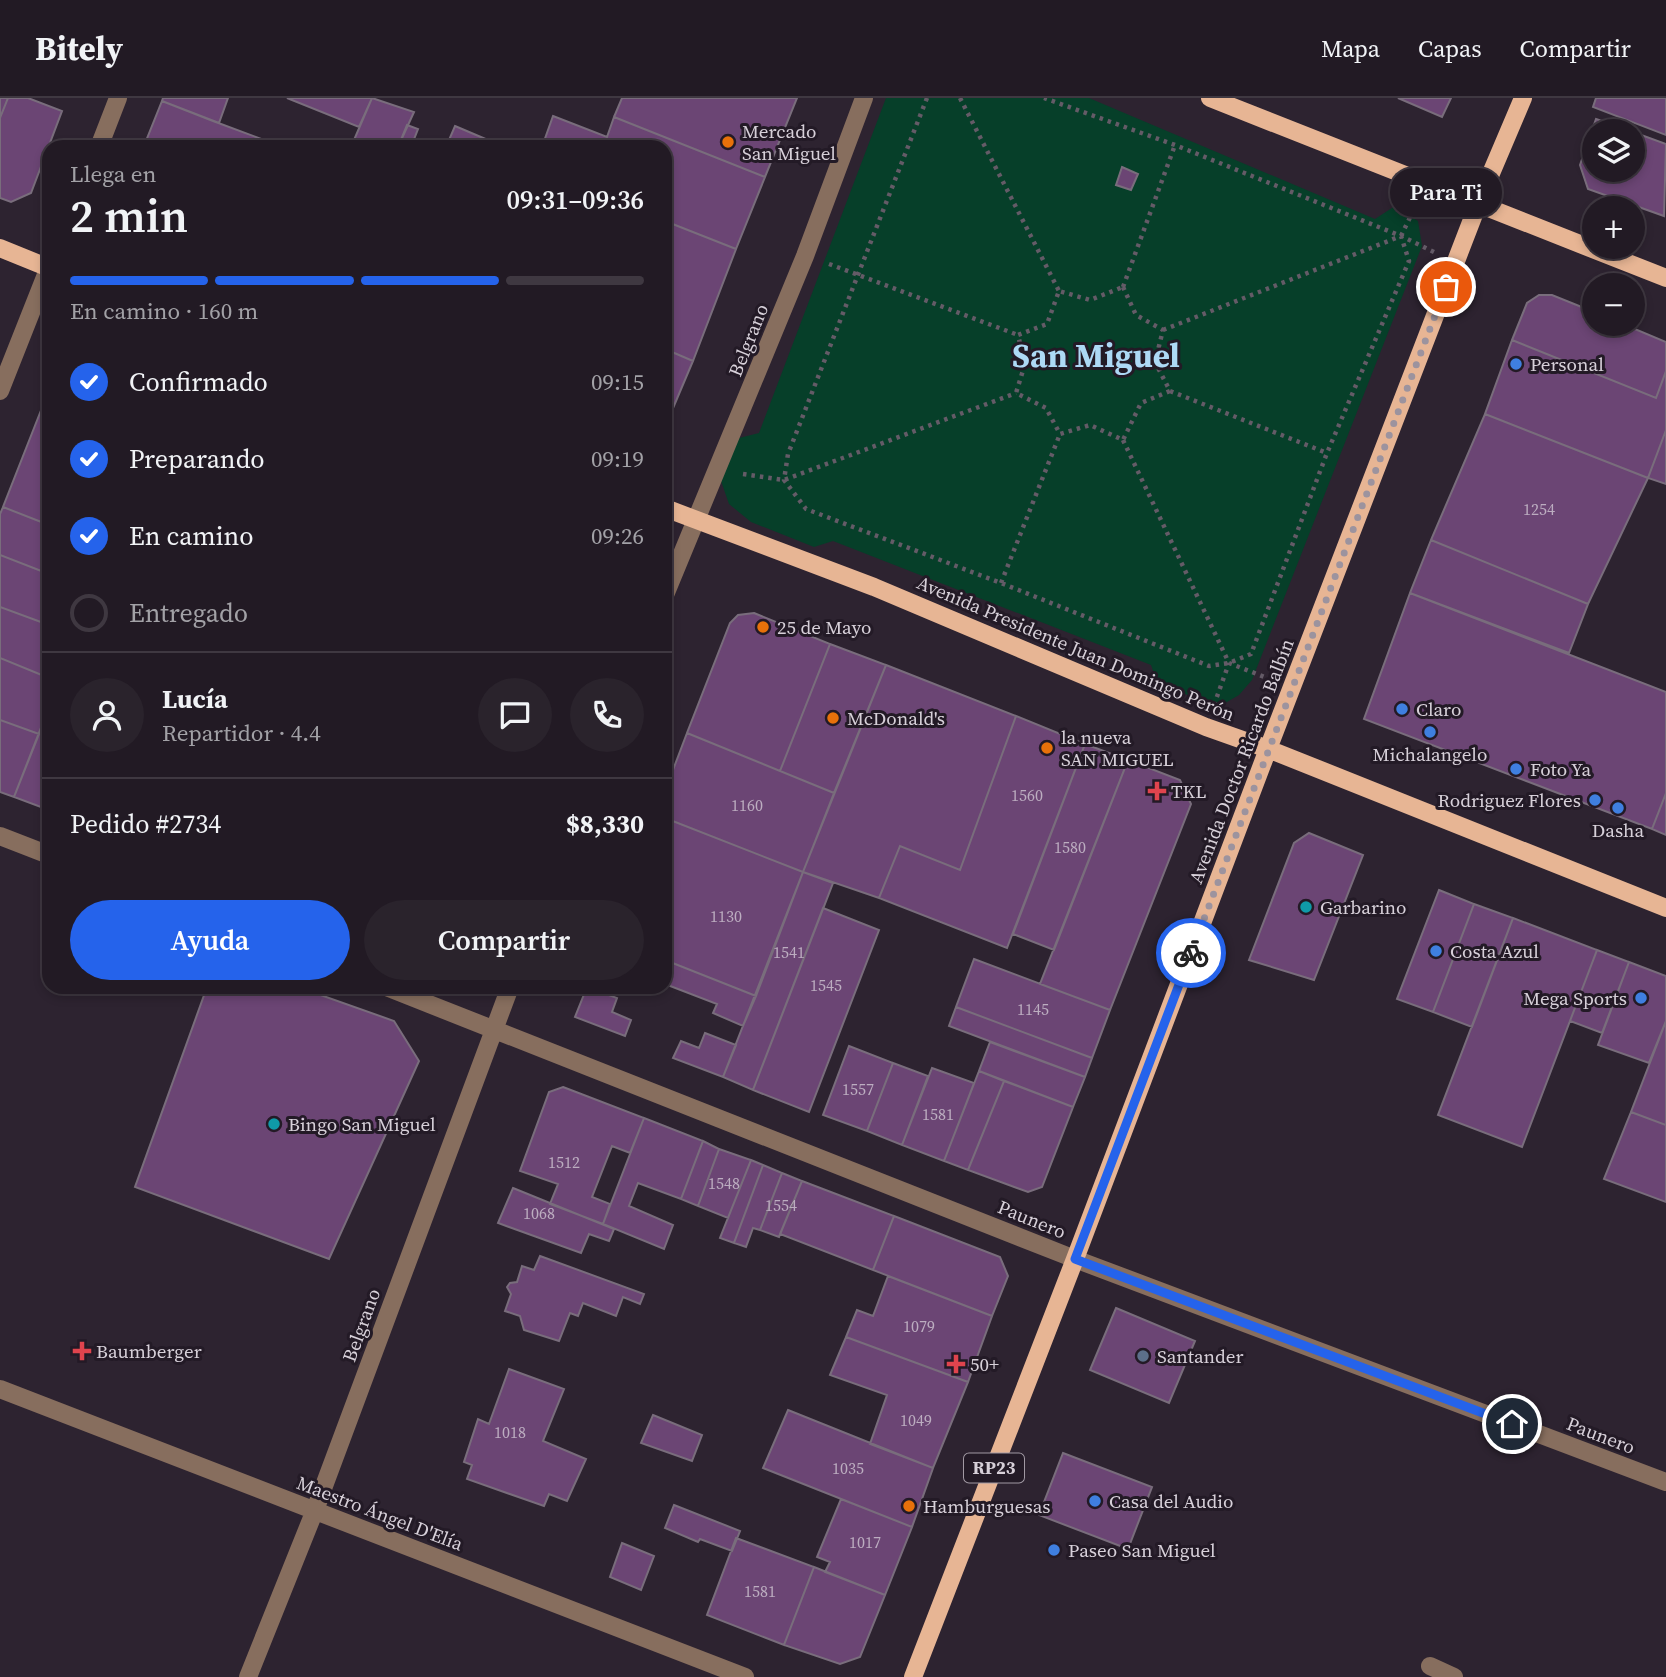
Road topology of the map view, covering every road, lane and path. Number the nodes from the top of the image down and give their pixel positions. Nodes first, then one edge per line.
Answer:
1 (118, 98) edge
2 (864, 98) edge
3 (926, 98) edge
4 (960, 98) edge
5 (1044, 98) edge
6 (1210, 98) edge
7 (1523, 98) edge
8 (102, 140) edge
9 (1175, 145) junction
10 (1426, 184) junction
11 (1478, 204) junction
12 (1401, 236) junction
13 (0, 248) edge
14 (805, 256) junction
15 (1455, 262) junction
16 (42, 264) edge
17 (856, 274) junction
18 (1666, 278) edge
19 (42, 285) edge
20 (1123, 287) junction
21 (1059, 291) junction
22 (1163, 330) junction
23 (1018, 335) junction
24 (0, 391) edge
25 (1170, 391) junction
26 (1016, 393) junction
27 (1060, 434) junction
28 (1123, 440) junction
29 (1327, 453) junction
30 (718, 470) junction
31 (784, 480) junction
32 (672, 511) edge
33 (696, 520) junction
34 (672, 579) edge
35 (1002, 583) junction
36 (1229, 663) junction
37 (1291, 688) junction
38 (1206, 727) junction
39 (1268, 749) junction
40 (0, 836) edge
41 (42, 852) edge
42 (1666, 908) edge
43 (404, 994) edge
44 (507, 994) edge
45 (493, 1029) junction
46 (1075, 1259) junction
47 (0, 1389) edge
48 (1666, 1482) edge
49 (314, 1510) junction
50 (1430, 1666) dead end
51 (248, 1677) edge
52 (745, 1677) edge
53 (913, 1677) edge
54 (1454, 1677) edge

1 - 8 street
2 - 14 street, Belgrano
3 - 17 path
4 - 21 path
5 - 9 path
6 - 10 main road
7 - 11 main road, Avenida Doctor Ricardo Balbín / RP23
9 - 12 path
9 - 20 path
10 - 11 main road
10 - 12 path
11 - 15 main road, Avenida Doctor Ricardo Balbín / RP23
11 - 18 main road
12 - 15 path
12 - 22 path
12 - 29 path
13 - 16 main road
14 - 17 path
14 - 30 street, Belgrano
15 - 37 main road, Avenida Doctor Ricardo Balbín / RP23
17 - 23 path
17 - 31 path
19 - 24 street
20 - 21 path
20 - 22 path
21 - 23 path
22 - 25 path
23 - 26 path
25 - 28 path
25 - 29 path
26 - 27 path
26 - 31 path
27 - 28 path
27 - 35 path
28 - 36 path
29 - 36 path
30 - 31 path
30 - 33 street, Belgrano
31 - 35 path
32 - 33 main road, Avenida Presidente Juan Domingo Perón
33 - 34 street, Belgrano
33 - 38 main road, Avenida Presidente Juan Domingo Perón
35 - 36 path
36 - 37 path
36 - 38 path
37 - 39 main road, Avenida Doctor Ricardo Balbín / RP23
38 - 39 main road, Avenida Presidente Juan Domingo Perón
39 - 42 main road, Avenida Presidente Juan Domingo Perón
39 - 46 main road, Avenida Doctor Ricardo Balbín / RP23
40 - 41 street
43 - 45 street, Paunero
44 - 45 street, Belgrano
45 - 46 street, Paunero
45 - 49 street, Belgrano
46 - 48 street, Paunero
46 - 53 main road, Avenida Doctor Ricardo Balbín / RP23
47 - 49 street, Maestro Ángel D'Elía
49 - 51 street, Belgrano
49 - 52 street, Maestro Ángel D'Elía
50 - 54 street

